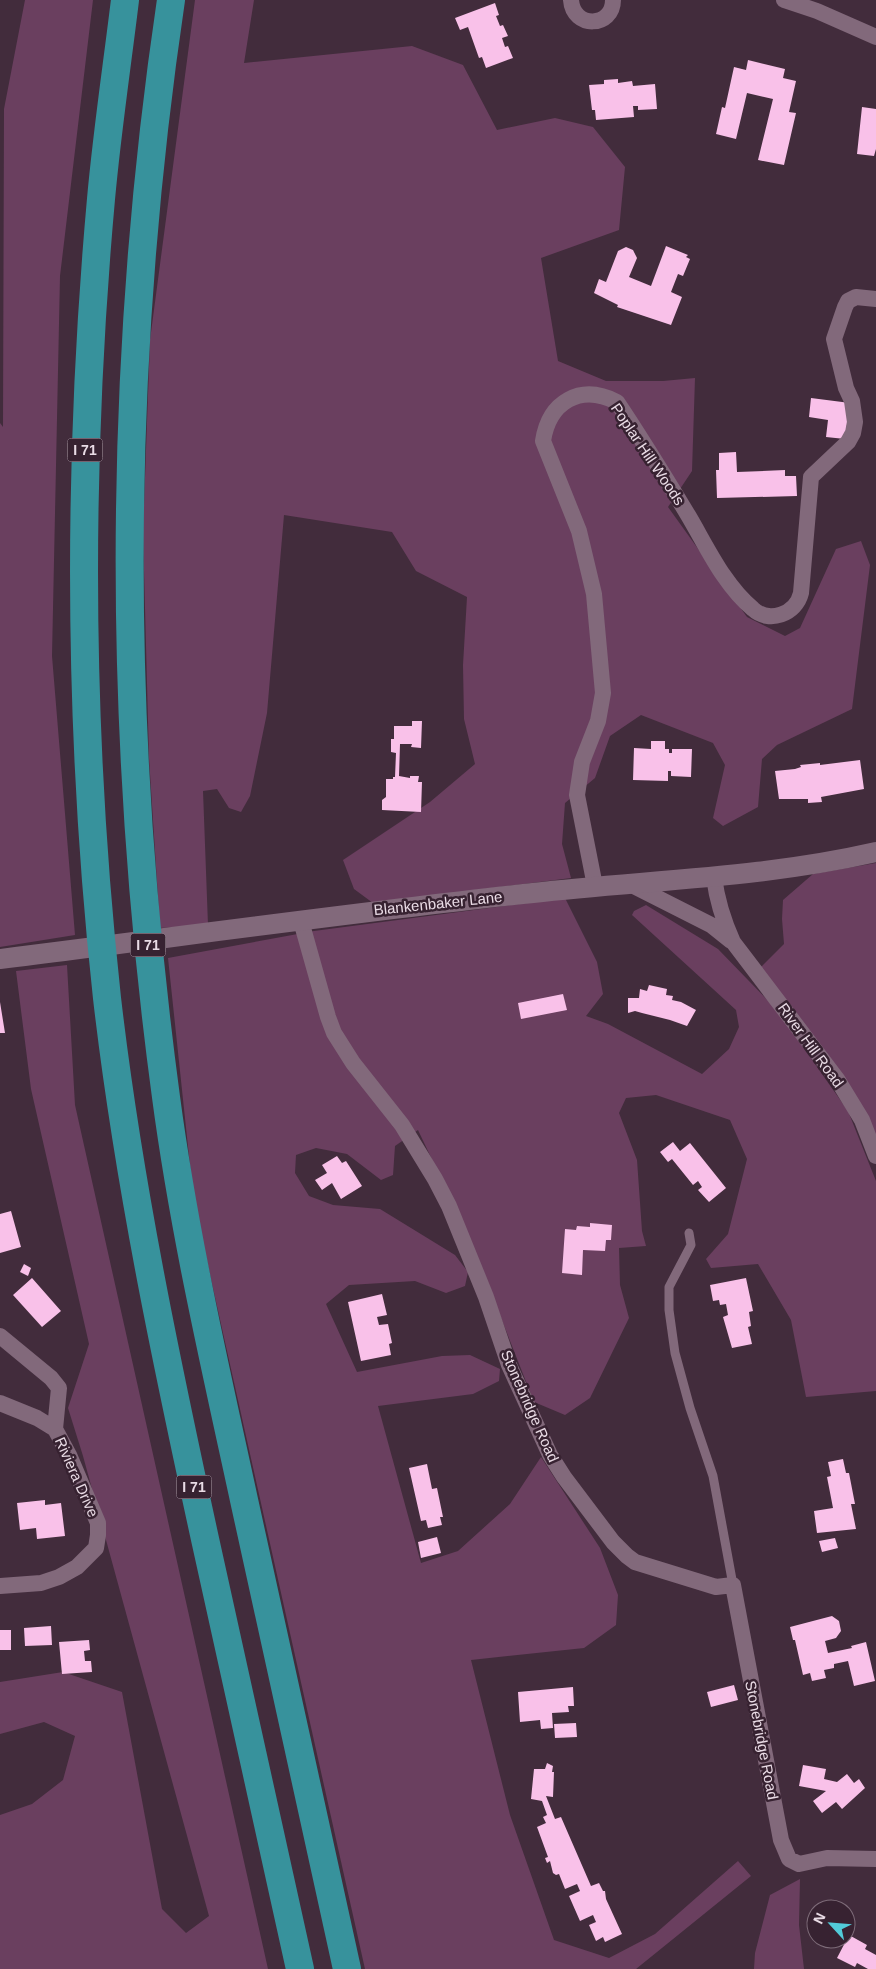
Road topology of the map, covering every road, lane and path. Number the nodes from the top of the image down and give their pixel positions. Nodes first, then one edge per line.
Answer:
1 (125, 0) edge
2 (171, 0) edge
3 (571, 0) edge
4 (613, 0) edge
5 (784, 0) edge
6 (876, 37) edge
7 (876, 299) edge
8 (876, 852) edge
9 (714, 877) junction
10 (630, 884) junction
11 (595, 886) junction
12 (301, 921) junction
13 (733, 942) junction
14 (0, 960) edge
15 (876, 1156) edge
16 (689, 1233) dead end
17 (0, 1336) edge
18 (0, 1403) edge
19 (55, 1428) junction
20 (0, 1586) edge
21 (734, 1586) junction
22 (876, 1859) edge
23 (300, 1969) edge
24 (347, 1969) edge

1 - 23 highway, I 71
2 - 24 highway, I 71
3 - 4 street
5 - 6 street
7 - 11 street, Poplar Hill Woods
8 - 9 street, Blankenbaker Lane
9 - 10 street, Blankenbaker Lane
9 - 13 street, River Hill Road
10 - 11 street, Blankenbaker Lane
10 - 13 street, River Hill Road
11 - 12 street, Blankenbaker Lane
12 - 14 street, Blankenbaker Lane
12 - 21 street, Stonebridge Road
13 - 15 street, River Hill Road
16 - 21 lane
17 - 19 street, Riviera Drive
18 - 19 street
19 - 20 street, Riviera Drive
21 - 22 street, Stonebridge Road

